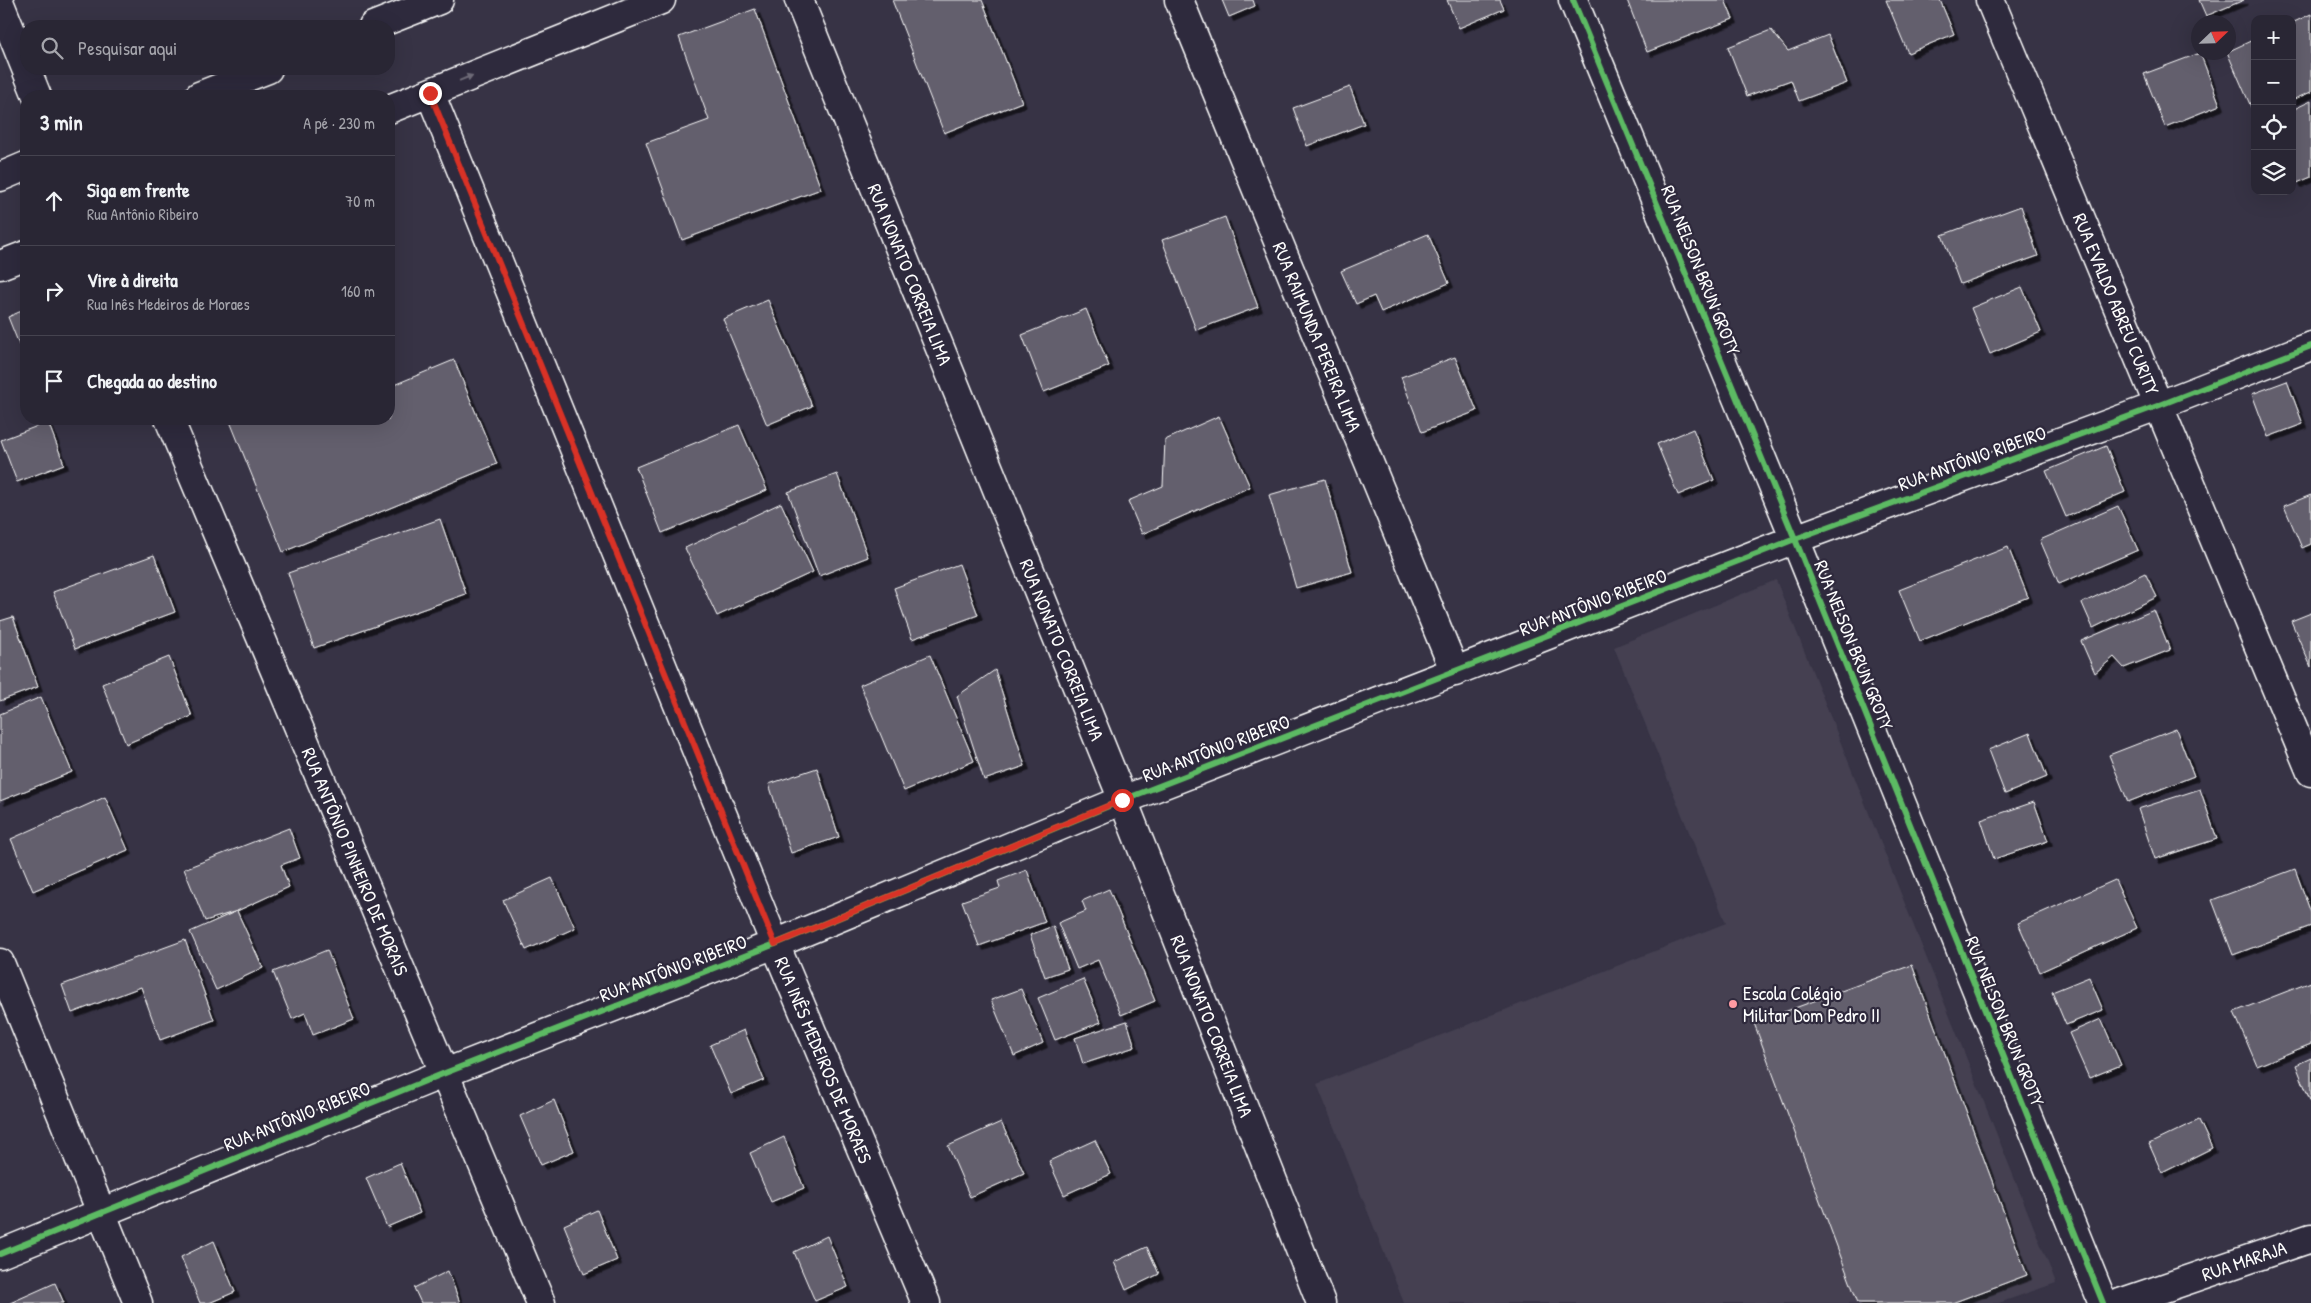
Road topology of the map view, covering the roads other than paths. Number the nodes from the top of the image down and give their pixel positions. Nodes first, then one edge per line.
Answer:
1 (438, 0) edge
2 (661, 0) edge
3 (799, 0) edge
4 (1179, 0) edge
5 (1573, 0) edge
6 (1990, 0) edge
7 (0, 4) edge
8 (398, 8) edge
9 (382, 20) edge
10 (20, 55) edge
11 (28, 75) edge
12 (253, 75) edge
13 (34, 90) edge
14 (215, 90) edge
15 (430, 93) junction
16 (395, 107) edge
17 (20, 168) edge
18 (0, 176) edge
19 (20, 257) edge
20 (0, 265) edge
21 (2311, 346) edge
22 (2160, 405) junction
23 (172, 425) edge
24 (1795, 539) junction
25 (1455, 672) junction
26 (2311, 772) edge
27 (1122, 800) junction
28 (775, 944) junction
29 (0, 963) edge
30 (445, 1073) junction
31 (102, 1211) junction
32 (2311, 1238) edge
33 (0, 1254) edge
34 (138, 1303) edge
35 (541, 1303) edge
36 (926, 1303) edge
37 (1321, 1303) edge
38 (2103, 1303) edge
39 (2120, 1303) edge

1 - 8 street
15 -> 2 street
3 - 27 street, RUA NONATO CORREIA LIMA
4 - 25 street, RUA RAIMUNDA PEREIRA LIMA
5 - 24 street, RUA NELSON BRUN GROTY
6 - 22 street, RUA EVALDO ABREU CURITY
7 - 10 street
8 - 9 street
11 - 13 street
12 - 14 street
15 - 16 street
15 - 28 street, RUA INÊS MEDEIROS DE MORAES
17 - 18 street
19 - 20 street
21 - 22 street, RUA ANTÔNIO RIBEIRO
22 - 24 street, RUA ANTÔNIO RIBEIRO
22 - 26 street, RUA EVALDO ABREU CURITY
23 - 30 street, RUA ANTÔNIO PINHEIRO DE MORAIS
24 - 25 street, RUA ANTÔNIO RIBEIRO
24 - 38 street, RUA NELSON BRUN GROTY
25 - 27 street, RUA ANTÔNIO RIBEIRO
27 - 28 street, RUA ANTÔNIO RIBEIRO
27 - 37 street, RUA NONATO CORREIA LIMA
28 - 30 street, RUA ANTÔNIO RIBEIRO
28 - 36 street, RUA INÊS MEDEIROS DE MORAES
29 - 31 street
30 - 31 street, RUA ANTÔNIO RIBEIRO
30 - 35 street, RUA ANTÔNIO PINHEIRO DE MORAIS
31 - 33 street, RUA ANTÔNIO RIBEIRO
31 - 34 street
32 - 39 street, RUA MARAJA

